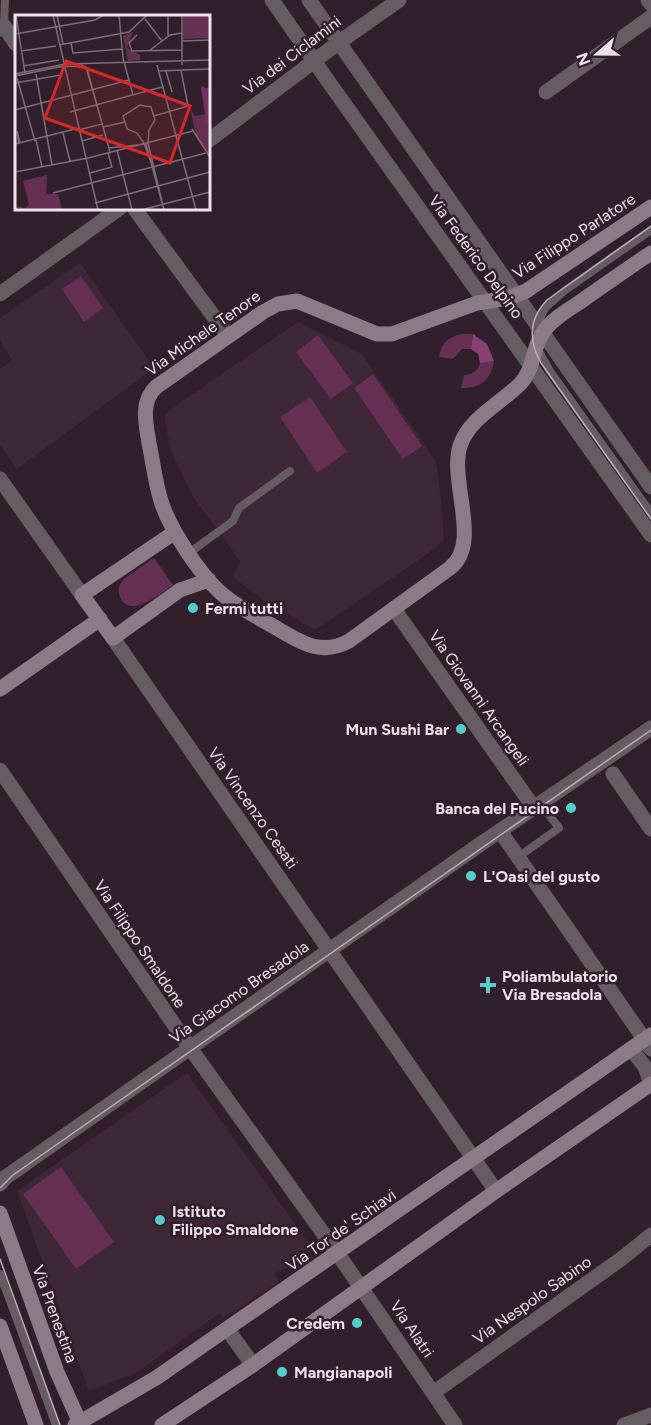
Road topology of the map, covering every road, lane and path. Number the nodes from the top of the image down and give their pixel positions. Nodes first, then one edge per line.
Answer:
1 (5, 0) edge
2 (272, 0) edge
3 (309, 0) edge
4 (399, 0) edge
5 (648, 0) edge
6 (651, 4) edge
7 (651, 17) edge
8 (2, 28) edge
9 (15, 43) edge
10 (338, 43) junction
11 (314, 61) junction
12 (546, 92) dead end
13 (210, 139) edge
14 (651, 207) edge
15 (117, 210) edge
16 (135, 210) edge
17 (651, 230) edge
18 (651, 253) edge
19 (0, 294) edge
20 (517, 295) junction
21 (485, 301) junction
22 (539, 328) junction
23 (228, 336) junction
24 (537, 347) junction
25 (531, 365) junction
26 (290, 471) dead end
27 (0, 479) edge
28 (651, 487) edge
29 (651, 513) edge
30 (175, 532) junction
31 (651, 535) edge
32 (189, 553) junction
33 (209, 580) junction
34 (82, 595) junction
35 (394, 609) junction
36 (100, 619) junction
37 (113, 638) junction
38 (0, 689) edge
39 (651, 728) edge
40 (0, 770) edge
41 (613, 774) dead end
42 (537, 806) junction
43 (651, 829) edge
44 (500, 831) junction
45 (518, 857) junction
46 (330, 950) junction
47 (649, 1041) edge
48 (190, 1048) junction
49 (632, 1049) junction
50 (651, 1084) edge
51 (474, 1159) junction
52 (0, 1184) edge
53 (496, 1191) junction
54 (0, 1213) edge
55 (651, 1235) edge
56 (338, 1254) junction
57 (0, 1274) edge
58 (361, 1288) junction
59 (0, 1326) edge
60 (227, 1329) junction
61 (253, 1365) junction
62 (433, 1393) junction
63 (651, 1415) edge
64 (79, 1424) edge
65 (36, 1425) edge
66 (56, 1425) edge
67 (162, 1425) edge
68 (455, 1425) edge
69 (624, 1425) edge

1 - 8 lane
2 - 11 street, Via Federico Delpino
3 - 10 street, Via Federico Delpino
4 - 10 street, Via dei Ciclamini
5 - 6 street
7 - 12 street
8 - 9 street
10 - 11 street, Via dei Ciclamini
10 - 20 street, Via Federico Delpino
11 - 13 street, Via dei Ciclamini
11 - 21 street, Via Federico Delpino
14 - 20 street, Via Filippo Parlatore
15 - 19 street
16 - 23 street
17 - 22 lane
18 - 22 street
20 - 21 street, Via Filippo Parlatore
20 - 22 street, Via Federico Delpino
21 - 23 street, Via Michele Tenore
21 - 25 street, Via Federico Delpino
22 - 24 street
22 - 28 street, Via Federico Delpino
23 - 30 street, Via Michele Tenore
24 - 25 street
24 - 29 lane
25 - 31 street, Via Federico Delpino
25 - 35 street, Via Michele Tenore
26 - 32 lane
27 - 34 street, Via Vincenzo Cesati
30 - 32 street, Via Michele Tenore
30 - 34 street
32 - 33 street, Via Michele Tenore
33 - 35 street, Via Michele Tenore
33 - 37 street
34 - 36 street, Via Vincenzo Cesati
35 - 42 street, Via Giovanni Arcangeli
36 - 37 street, Via Vincenzo Cesati
36 - 38 street
37 - 46 street, Via Vincenzo Cesati
39 - 42 street
40 - 48 street, Via Filippo Smaldone
41 - 43 street
42 - 44 street, Via Giacomo Bresadola
42 - 45 lane
44 - 45 street
44 - 46 street, Via Giacomo Bresadola
45 - 47 street
46 - 48 street, Via Giacomo Bresadola
46 - 51 street, Via Vincenzo Cesati
47 - 49 street, Via Tor de' Schiavi
48 - 52 street, Via Giacomo Bresadola
48 - 56 street, Via Filippo Smaldone
49 - 50 street
49 - 51 street, Via Tor de' Schiavi
50 - 53 street
51 - 53 street
51 - 56 street, Via Tor de' Schiavi
53 - 58 street
54 - 64 street, Via Prenestina
55 - 62 street, Via Nespolo Sabino
56 - 58 street, Via Alatri
56 - 60 street, Via Tor de' Schiavi
57 - 66 lane
58 - 61 street
58 - 62 street, Via Alatri
59 - 65 street
60 - 61 street
60 - 64 street, Via Tor de' Schiavi
61 - 67 street
62 - 68 street, Via Alatri
63 - 69 street

